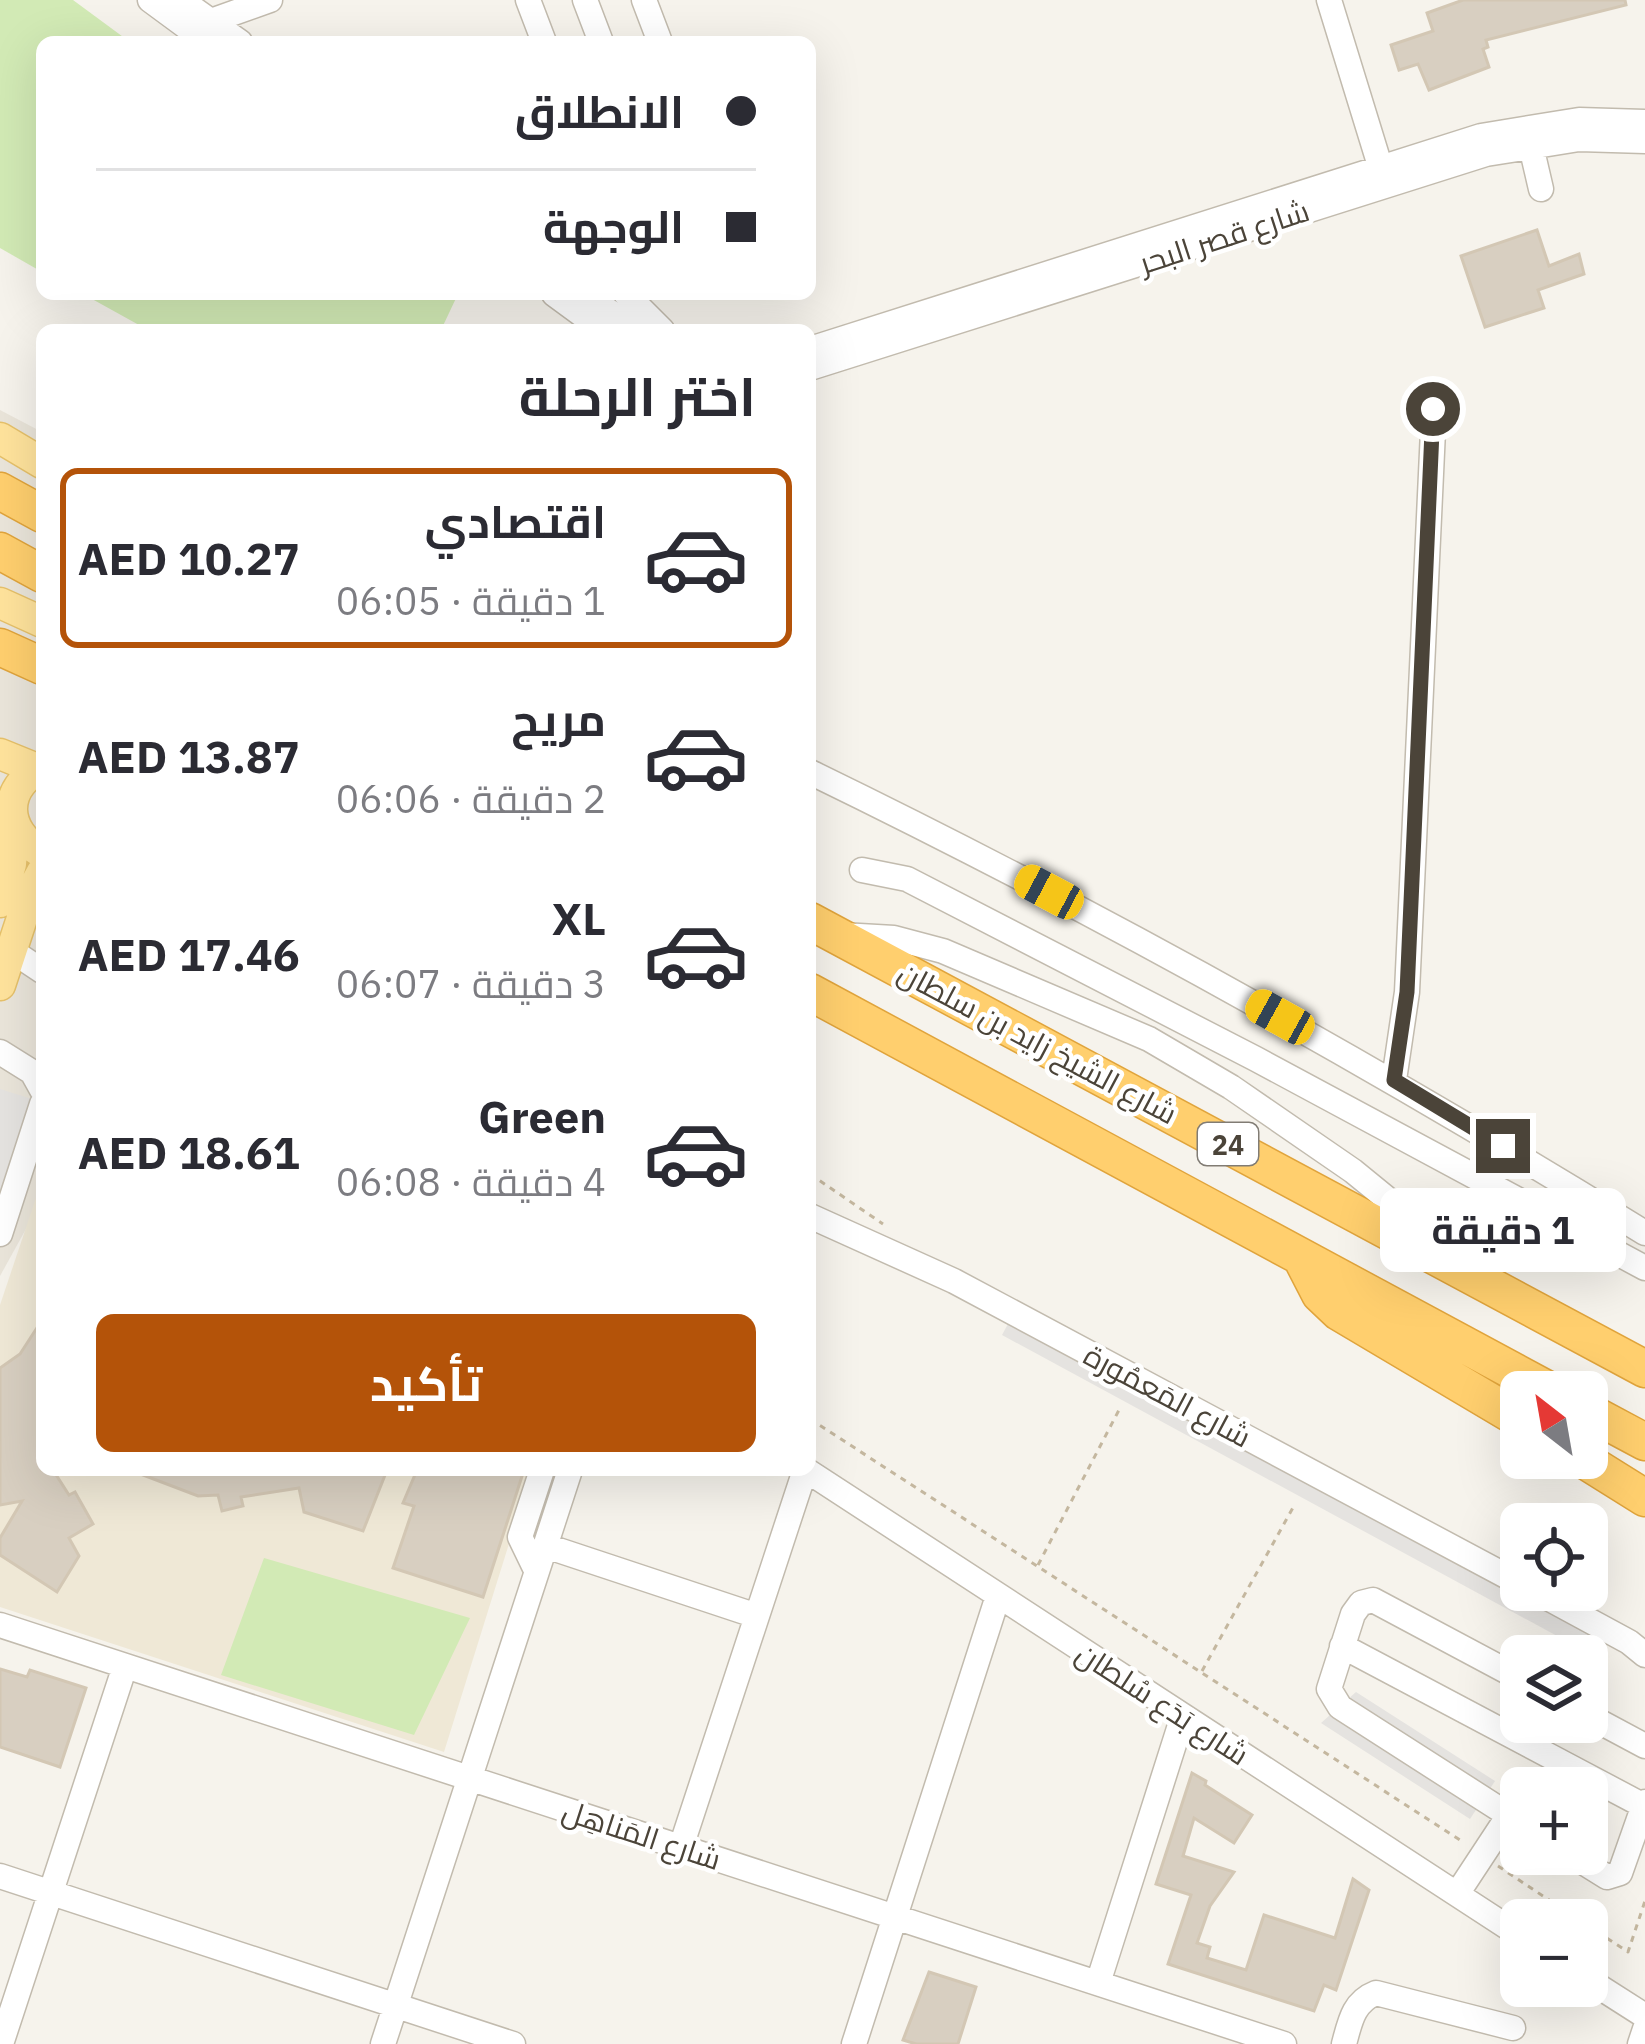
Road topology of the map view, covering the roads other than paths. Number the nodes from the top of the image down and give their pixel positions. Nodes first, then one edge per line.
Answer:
1 (150, 0) edge
2 (270, 0) edge
3 (528, 0) edge
4 (585, 0) edge
5 (644, 0) edge
6 (1329, 0) edge
7 (196, 19) edge
8 (229, 36) edge
9 (542, 36) edge
10 (599, 36) edge
11 (658, 36) edge
12 (1645, 122) edge
13 (1528, 135) junction
14 (1645, 141) edge
15 (1383, 176) junction
16 (1540, 189) dead end
17 (565, 300) edge
18 (634, 300) edge
19 (592, 315) edge
20 (657, 324) edge
21 (816, 347) edge
22 (816, 366) edge
23 (1433, 409) dead end
24 (0, 438) edge
25 (36, 459) edge
26 (0, 491) edge
27 (36, 511) edge
28 (0, 551) edge
29 (36, 571) edge
30 (0, 603) edge
31 (36, 619) edge
32 (0, 647) edge
33 (36, 662) edge
34 (0, 754) edge
35 (36, 767) edge
36 (36, 770) edge
37 (816, 775) edge
38 (9, 814) edge
39 (36, 849) edge
40 (862, 870) dead end
41 (36, 883) edge
42 (0, 902) edge
43 (823, 928) edge
44 (12, 952) junction
45 (36, 967) edge
46 (0, 985) edge
47 (816, 995) edge
48 (0, 1052) edge
49 (36, 1079) edge
50 (1394, 1080) junction
51 (36, 1123) edge
52 (816, 1219) edge
53 (1645, 1233) edge
54 (0, 1234) edge
55 (1302, 1259) junction
56 (1450, 1264) junction
57 (1645, 1268) edge
58 (1645, 1369) edge
59 (1513, 1371) edge
60 (1500, 1408) edge
61 (1608, 1422) edge
62 (1645, 1442) edge
63 (1608, 1475) edge
64 (540, 1476) edge
65 (568, 1476) edge
66 (804, 1476) edge
67 (815, 1476) edge
68 (1645, 1498) edge
69 (546, 1546) junction
70 (536, 1570) junction
71 (1500, 1573) edge
72 (998, 1596) junction
73 (1572, 1611) edge
74 (757, 1616) junction
75 (0, 1625) edge
76 (1342, 1646) junction
77 (1640, 1647) edge
78 (125, 1666) junction
79 (1500, 1668) edge
80 (1183, 1716) junction
81 (1608, 1726) edge
82 (1645, 1746) edge
83 (470, 1778) junction
84 (1644, 1804) edge
85 (1500, 1809) edge
86 (1500, 1838) edge
87 (681, 1847) junction
88 (1604, 1875) edge
89 (0, 1876) edge
90 (51, 1893) junction
91 (1457, 1894) junction
92 (896, 1917) junction
93 (1500, 1922) edge
94 (1098, 1983) junction
95 (1608, 1992) edge
96 (395, 2006) junction
97 (1645, 2016) edge
98 (1513, 2028) dead end
99 (1645, 2029) edge
100 (2, 2044) edge
101 (383, 2044) edge
102 (513, 2044) edge
103 (854, 2044) edge
104 (1284, 2044) edge
105 (1344, 2044) edge
106 (1640, 2044) edge

1 - 7 street
2 - 7 street
3 - 9 street
4 - 10 street
5 - 11 street
6 - 15 street
7 - 8 street
12 - 13 street, شارع قصر البحر
13 - 14 street, شارع قصر البحر
13 - 15 street, شارع قصر البحر
13 - 16 street
15 - 21 street, شارع قصر البحر
15 - 22 street, شارع قصر البحر
17 - 19 street
18 - 20 street
23 - 50 street
24 - 25 main road
26 - 27 highway
28 - 29 highway
30 - 31 main road
32 - 33 highway
34 - 35 main road
36 - 38 main road
37 - 50 street
38 - 39 main road
38 - 42 main road
40 - 57 street
41 - 44 main road
43 - 56 highway, شارع الشيخ زايد بن سلطان / 24
43 - 56 street
44 - 45 street
44 - 46 main road
47 - 55 highway, 24
48 - 49 street
50 - 53 street
51 - 54 street
52 - 71 street, شارع المَعمُورة
55 - 59 highway, 24
55 - 60 highway
56 - 58 highway, شارع الشيخ زايد بن سلطان / 24
61 - 62 highway
63 - 68 highway
64 - 70 street
65 - 69 street
66 - 74 street
67 - 72 street, شارع بَدَع سُلطان
69 - 70 street
69 - 74 street
70 - 83 street
72 - 80 street, شارع بَدَع سُلطان
72 - 92 street
73 - 77 street
74 - 87 street
75 - 78 street, شارع المَناهِل
76 - 79 street
76 - 84 street
76 - 85 street
78 - 83 street, شارع المَناهِل
78 - 90 street
80 - 91 street, شارع بَدَع سُلطان
80 - 94 street
81 - 82 street
83 - 87 street, شارع المَناهِل
83 - 96 street
84 - 88 street
86 - 91 street
87 - 92 street, شارع المَناهِل
89 - 90 street
90 - 96 street
90 - 100 street
91 - 93 street, شارع بَدَع سُلطان
92 - 94 street, شارع المَناهِل
92 - 103 street
94 - 104 street, شارع المَناهِل
95 - 97 street
96 - 101 street
96 - 102 street
98 - 105 street
99 - 106 street

